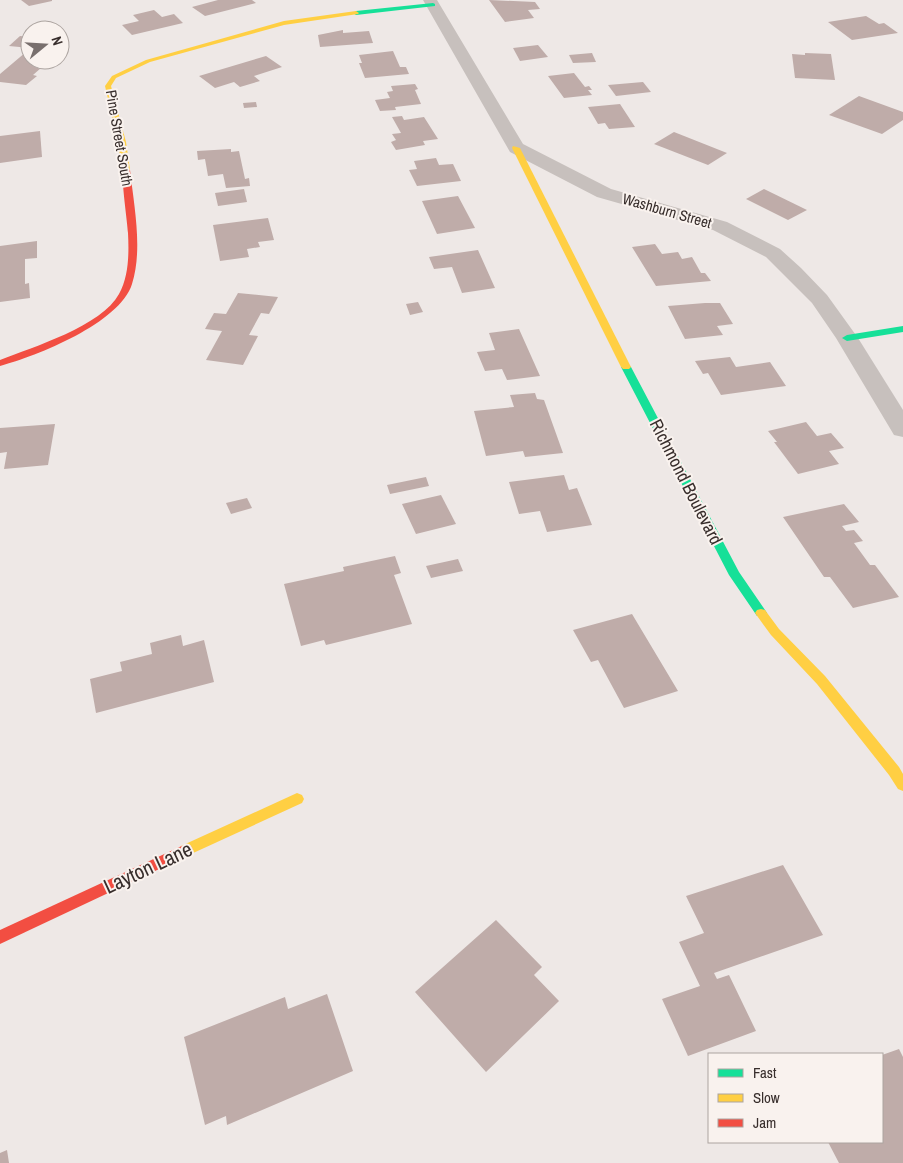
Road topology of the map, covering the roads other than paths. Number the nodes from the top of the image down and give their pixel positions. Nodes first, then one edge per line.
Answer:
1 (432, 3) edge
2 (516, 148) junction
3 (903, 329) edge
4 (847, 338) junction
5 (0, 363) edge
6 (903, 430) edge
7 (900, 774) edge
8 (297, 799) dead end
9 (0, 937) edge

1 - 2 street
1 - 5 street, Pine Street South
2 - 4 street, Washburn Street
2 - 7 street, Richmond Boulevard
3 - 4 street
4 - 6 street, Washburn Street
8 - 9 street, Layton Lane

